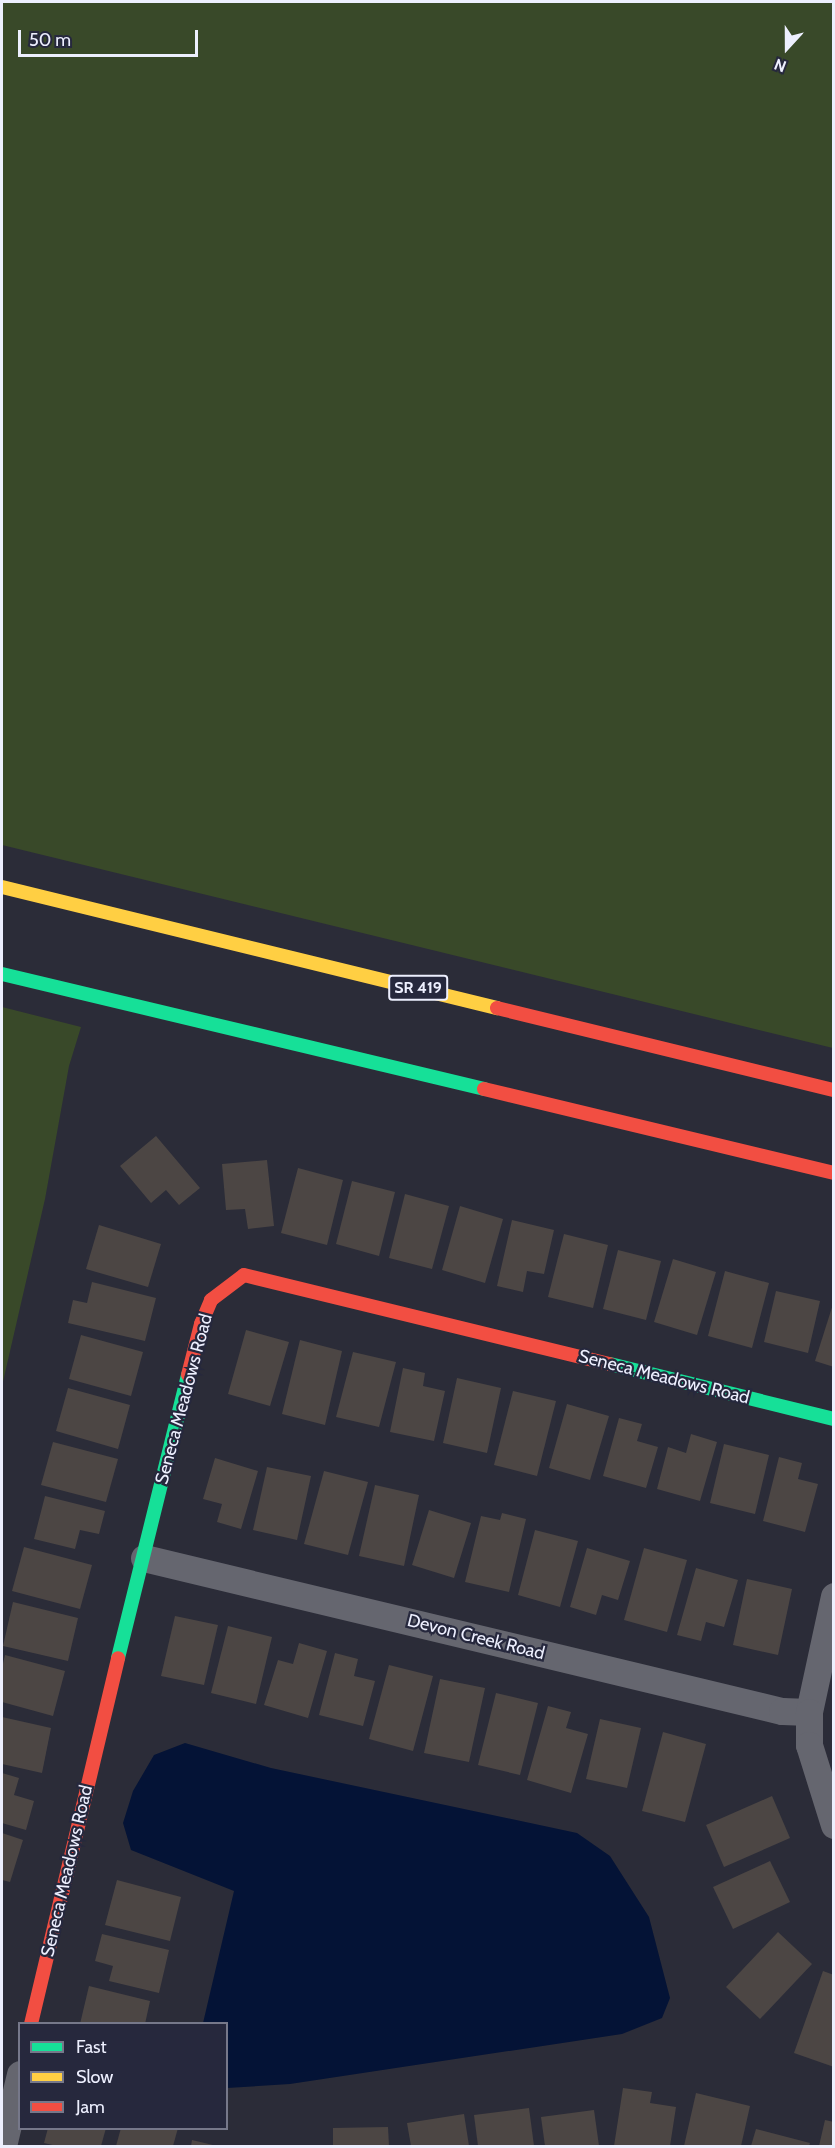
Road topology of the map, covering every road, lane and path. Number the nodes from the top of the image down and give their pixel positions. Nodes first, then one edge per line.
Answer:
1 (2, 887) edge
2 (2, 974) edge
3 (834, 1090) edge
4 (834, 1173) edge
5 (834, 1419) edge
6 (144, 1557) junction
7 (834, 1596) edge
8 (809, 1712) junction
9 (834, 1825) edge
10 (31, 2022) edge
11 (18, 2082) edge
12 (3, 2146) edge

1 - 3 main road, SR 419
2 - 4 main road
5 - 6 main road, Seneca Meadows Road
6 - 8 street, Devon Creek Road
6 - 10 main road, Seneca Meadows Road
7 - 8 street
8 - 9 street
11 - 12 street

